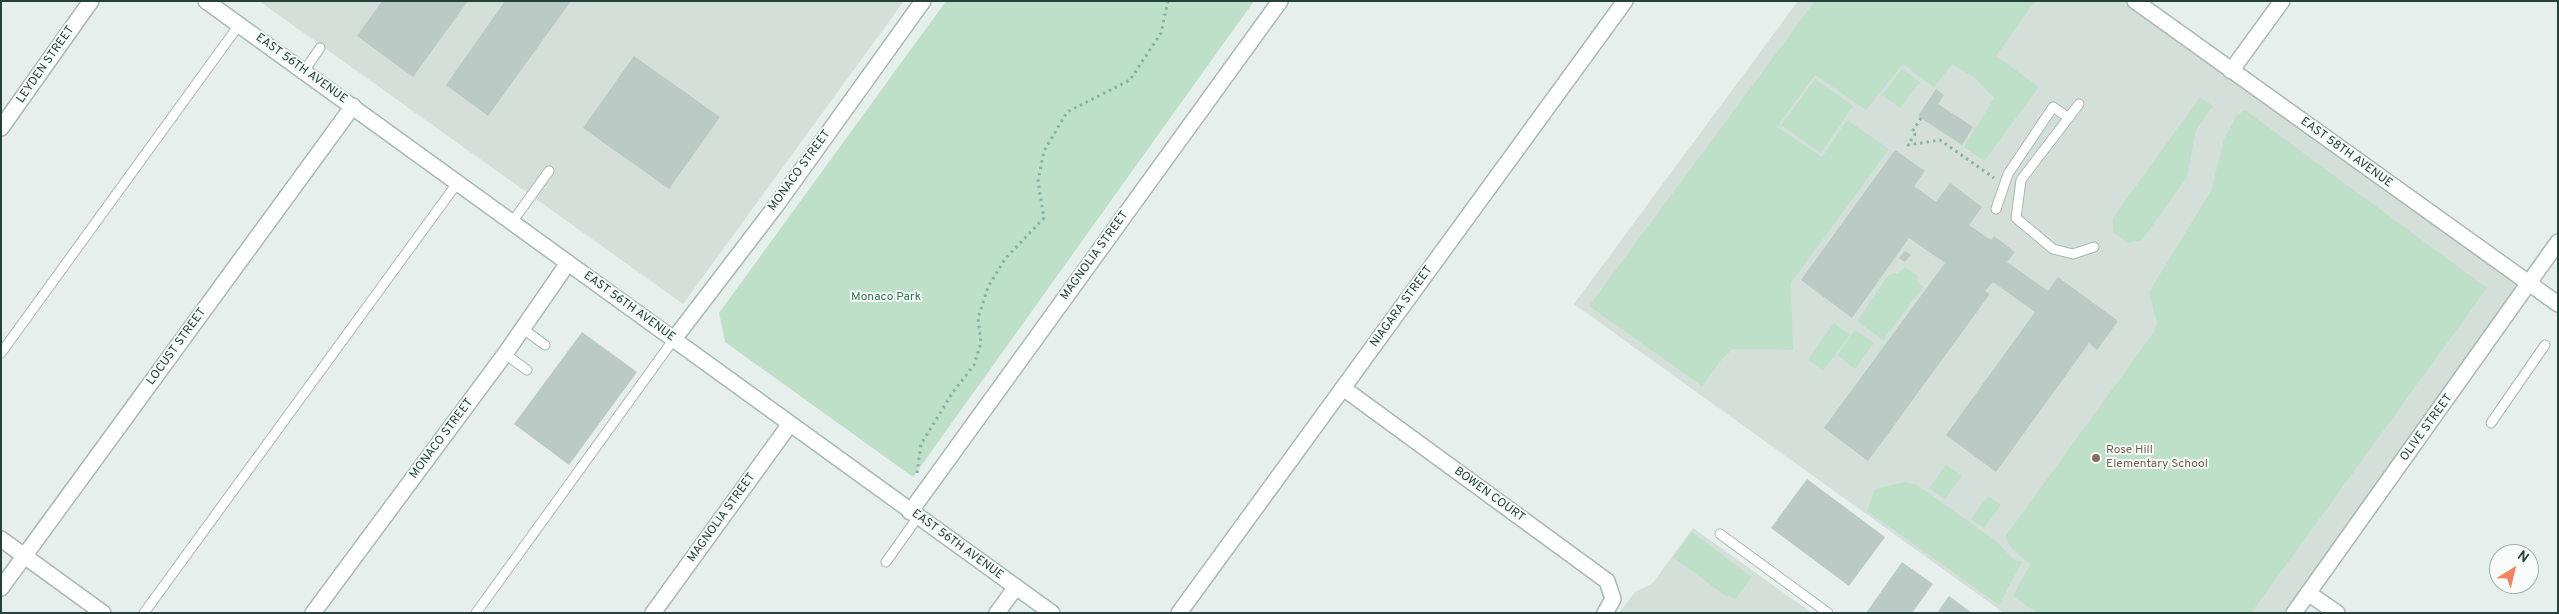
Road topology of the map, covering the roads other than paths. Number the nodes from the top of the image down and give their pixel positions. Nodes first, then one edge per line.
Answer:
1 (91, 1) edge
2 (923, 1) edge
3 (1280, 1) edge
4 (1625, 1) edge
5 (2135, 1) edge
6 (2282, 1) edge
7 (216, 4) edge
8 (239, 25) junction
9 (320, 48) dead end
10 (304, 71) junction
11 (2231, 71) junction
12 (2079, 104) dead end
13 (353, 106) junction
14 (2069, 118) junction
15 (1, 128) edge
16 (549, 171) dead end
17 (458, 182) junction
18 (1996, 209) dead end
19 (512, 222) junction
20 (2558, 242) edge
21 (2094, 247) dead end
22 (568, 262) junction
23 (2528, 283) junction
24 (2558, 304) edge
25 (522, 328) junction
26 (674, 339) junction
27 (544, 345) dead end
28 (2546, 345) dead end
29 (1, 353) edge
30 (505, 354) junction
31 (527, 370) dead end
32 (1343, 388) junction
33 (2491, 423) dead end
34 (790, 424) junction
35 (914, 514) junction
36 (1720, 534) dead end
37 (1, 539) edge
38 (25, 556) junction
39 (886, 562) dead end
40 (1016, 587) junction
41 (1, 588) edge
42 (2308, 593) junction
43 (103, 613) edge
44 (144, 613) edge
45 (313, 613) edge
46 (476, 613) edge
47 (653, 613) edge
48 (997, 613) edge
49 (1052, 613) edge
50 (1179, 613) edge
51 (1605, 613) edge
52 (1828, 613) edge
53 (2294, 613) edge
54 (2337, 613) edge

1 - 15 street, LEYDEN STREET
2 - 26 street, MONACO STREET
3 - 35 street, MAGNOLIA STREET
4 - 32 street, NIAGARA STREET
5 - 11 street, EAST 58TH AVENUE
6 - 11 street
7 - 8 street, EAST 56TH AVENUE
8 - 10 street, EAST 56TH AVENUE
8 - 29 lane
9 - 10 lane
10 - 13 street, EAST 56TH AVENUE
11 - 23 street, EAST 58TH AVENUE
12 - 14 lane
13 - 17 street, EAST 56TH AVENUE
13 - 38 street, LOCUST STREET
14 - 18 lane
14 - 21 lane
16 - 19 lane
17 - 19 street, EAST 56TH AVENUE
17 - 44 lane
19 - 22 street, EAST 56TH AVENUE
20 - 23 street, OLIVE STREET
22 - 25 street, MONACO STREET
22 - 26 street, EAST 56TH AVENUE
23 - 24 street, EAST 58TH AVENUE
23 - 42 street, OLIVE STREET
25 - 27 lane
25 - 30 street, MONACO STREET
26 - 34 street, EAST 56TH AVENUE
26 - 46 lane
28 - 33 lane
30 - 31 lane
30 - 45 street, MONACO STREET
32 - 50 street, NIAGARA STREET
32 - 51 street, BOWEN COURT
34 - 35 street, EAST 56TH AVENUE
34 - 47 street, MAGNOLIA STREET
35 - 39 lane
35 - 40 street, EAST 56TH AVENUE
36 - 52 lane
37 - 38 street
38 - 41 street, LOCUST STREET
38 - 43 street
40 - 48 street
40 - 49 street, EAST 56TH AVENUE
42 - 53 street, OLIVE STREET
42 - 54 street

